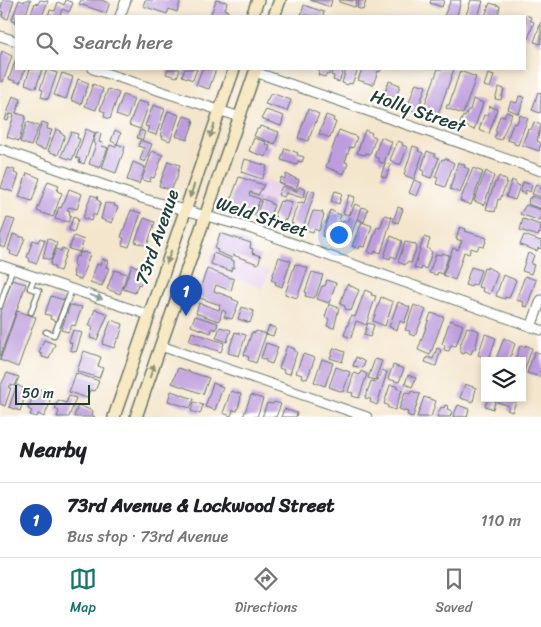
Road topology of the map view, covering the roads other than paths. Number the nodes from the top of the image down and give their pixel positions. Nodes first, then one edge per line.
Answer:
1 (126, 0) edge
2 (258, 0) edge
3 (280, 0) edge
4 (120, 15) edge
5 (252, 15) edge
6 (274, 15) edge
7 (0, 36) edge
8 (15, 42) edge
9 (99, 70) edge
10 (234, 70) edge
11 (256, 70) edge
12 (220, 110) junction
13 (240, 117) junction
14 (0, 150) edge
15 (541, 172) edge
16 (185, 211) junction
17 (206, 216) junction
18 (0, 265) edge
19 (12, 269) junction
20 (35, 277) junction
21 (72, 289) junction
22 (541, 300) edge
23 (0, 306) edge
24 (31, 312) dead end
25 (149, 315) junction
26 (531, 327) junction
27 (541, 330) edge
28 (46, 332) dead end
29 (161, 346) junction
30 (114, 417) edge
31 (136, 417) edge
32 (367, 417) edge

1 - 4 street
2 - 5 main road
3 - 6 main road
7 - 8 street
9 - 12 street
10 - 12 main road, 73rd Avenue
11 - 13 main road
11 - 15 street, Holly Street
12 - 13 street
12 -> 16 main road, 73rd Avenue
13 - 17 main road
14 - 16 street, Weld Street
16 - 17 street, Weld Street
16 -> 25 main road, 73rd Avenue
17 - 26 street, Weld Street
17 - 29 main road
18 - 19 street
19 - 20 street
19 - 23 lane
20 - 21 street
20 - 24 lane
21 -> 25 street
21 - 28 lane
22 - 26 street
25 - 30 main road, 73rd Avenue
26 - 27 street, Weld Street
31 -> 29 main road
29 - 32 street

